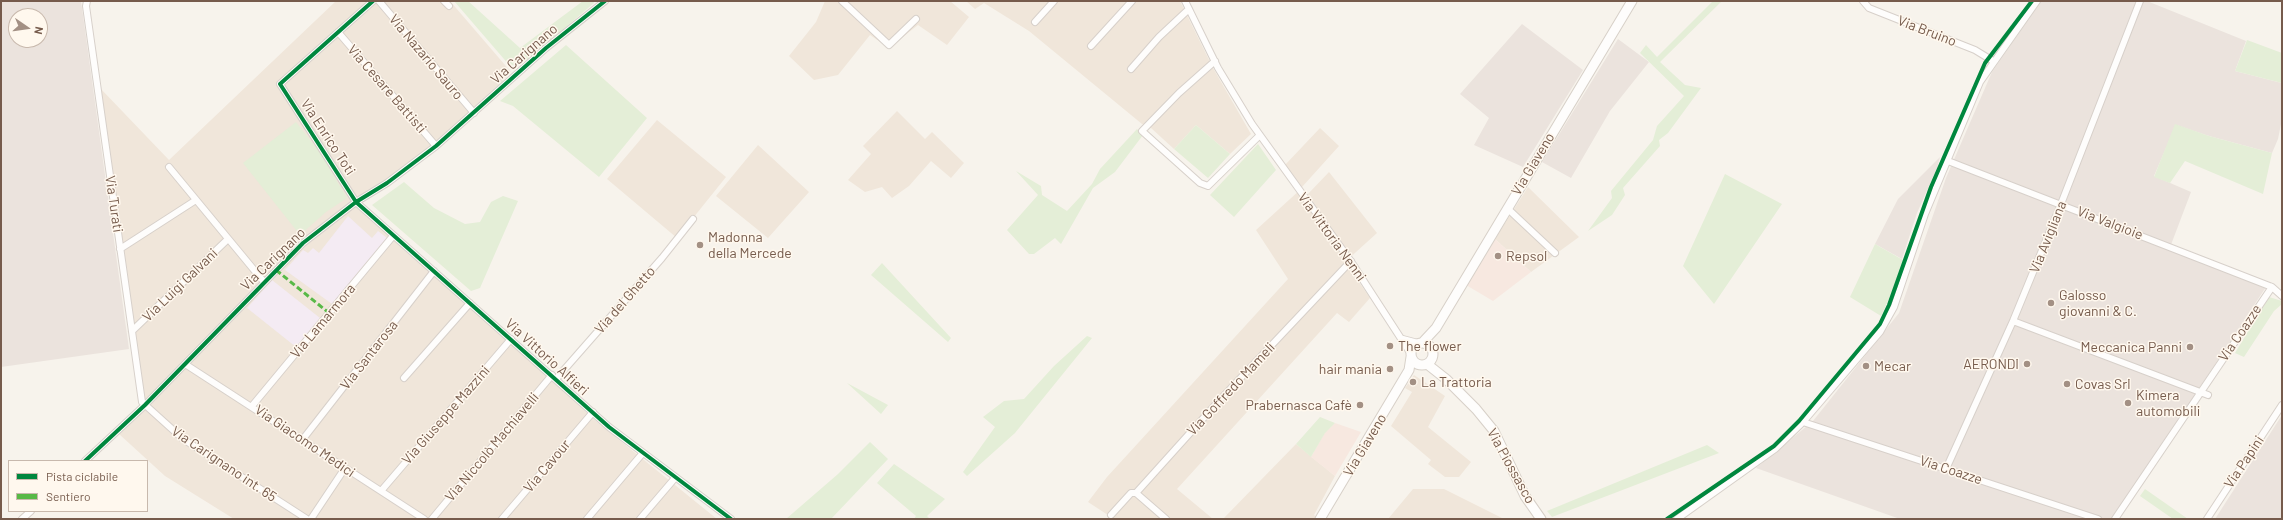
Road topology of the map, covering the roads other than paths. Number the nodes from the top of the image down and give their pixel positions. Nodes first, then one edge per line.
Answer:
1 (87, 1) edge
2 (373, 1) edge
3 (379, 1) edge
4 (444, 1) edge
5 (605, 1) edge
6 (842, 1) edge
7 (1054, 1) edge
8 (1132, 1) edge
9 (1185, 1) edge
10 (1632, 1) edge
11 (1863, 1) edge
12 (2037, 1) edge
13 (2140, 1) edge
14 (449, 6) dead end
15 (1189, 9) junction
16 (916, 19) dead end
17 (1035, 22) dead end
18 (338, 32) junction
19 (1091, 46) dead end
20 (1215, 61) junction
21 (1993, 61) junction
22 (1131, 69) dead end
23 (474, 112) junction
24 (1260, 135) junction
25 (436, 146) junction
26 (1948, 161) junction
27 (168, 167) dead end
28 (196, 200) junction
29 (356, 202) junction
30 (2061, 204) junction
31 (1507, 208) junction
32 (693, 219) dead end
33 (393, 236) junction
34 (228, 239) junction
35 (120, 249) junction
36 (1555, 253) dead end
37 (1351, 261) junction
38 (434, 271) junction
39 (264, 282) junction
40 (2272, 287) junction
41 (2282, 296) edge
42 (470, 303) junction
43 (2013, 321) junction
44 (132, 331) junction
45 (511, 339) junction
46 (1403, 339) junction
47 (1426, 346) junction
48 (1411, 355) junction
49 (185, 364) junction
50 (1424, 364) junction
51 (1409, 370) junction
52 (554, 377) junction
53 (404, 378) dead end
54 (1446, 379) junction
55 (2200, 392) junction
56 (2208, 395) dead end
57 (145, 405) junction
58 (2282, 405) edge
59 (252, 406) junction
60 (592, 412) junction
61 (1803, 422) junction
62 (303, 439) junction
63 (642, 454) junction
64 (86, 460) edge
65 (345, 468) junction
66 (1946, 469) junction
67 (675, 478) junction
68 (381, 491) junction
69 (1136, 493) junction
70 (30, 512) edge
71 (1111, 515) dead end
72 (729, 518) edge
73 (22, 519) edge
74 (306, 519) edge
75 (311, 519) edge
76 (424, 519) edge
77 (432, 519) edge
78 (502, 519) edge
79 (587, 519) edge
80 (640, 519) edge
81 (1166, 519) edge
82 (1320, 519) edge
83 (1541, 519) edge
84 (1677, 519) edge
85 (2098, 519) edge
86 (2115, 519) edge
87 (2207, 519) edge

1 - 35 street, Via Turati
2 - 18 street
3 - 23 street, Via Nazario Sauro
4 - 14 street
5 - 23 street, Via Carignano
6 - 16 street
7 - 17 street
8 - 19 street
9 - 15 street, Via Vittoria Nenni
10 - 31 main road, Via Giaveno
11 - 21 street, Via Bruino
12 - 21 street
13 - 30 street, Via Avigliana
15 - 20 street, Via Vittoria Nenni
15 - 22 street
18 - 25 street, Via Cesare Battisti
18 - 29 street, Via Enrico Toti
20 - 24 street, Via Vittoria Nenni
20 - 24 street
21 - 26 street
23 - 25 street, Via Carignano
24 - 37 street, Via Vittoria Nenni
25 - 29 street, Via Carignano
26 - 30 street, Via Valgioie
26 - 61 street
27 - 28 street
28 - 34 street
28 - 35 street
29 - 33 street, Via Vittorio Alfieri
29 - 39 street, Via Carignano
30 - 40 street, Via Valgioie
30 - 43 street, Via Avigliana
31 - 36 street
31 - 47 main road, Via Giaveno
32 - 52 street, Via del Ghetto
33 - 38 street, Via Vittorio Alfieri
33 - 59 street, Via Lamarmora
34 - 39 street
34 - 44 street, Via Luigi Galvani
35 - 44 street, Via Turati
37 - 46 street, Via Vittoria Nenni
37 - 69 street, Via Goffredo Mameli
38 - 42 street, Via Vittorio Alfieri
38 - 62 street, Via Santarosa
39 - 49 street, Via Carignano
40 - 41 street
40 - 55 street, Via Coazze
42 - 45 street, Via Vittorio Alfieri
42 - 53 street
43 - 55 street
43 - 66 street, Via Avigliana
44 - 57 street, Via Turati
45 - 52 street, Via Vittorio Alfieri
45 - 68 street, Via Giuseppe Mazzini
46 - 47 street
46 - 48 street, Via Vittoria Nenni
47 - 48 main road, Via Giaveno
47 - 50 main road, Via Giaveno
47 - 54 main road, Via Piossasco
48 - 50 main road
48 - 51 main road, Via Giaveno
49 - 57 street, Via Carignano
49 - 59 street, Via Giacomo Medici
50 - 51 main road
50 - 54 main road, Via Piossasco
51 - 82 main road, Via Giaveno
52 - 60 street, Via Vittorio Alfieri
52 - 77 street, Via Niccolò Machiavelli
54 - 83 main road, Via Piossasco
55 - 56 street
55 - 86 street, Via Coazze
57 - 64 street, Via Carignano
57 - 74 street, Via Carignano int. 65
58 - 87 street, Via Papini
59 - 62 street, Via Giacomo Medici
60 - 63 street, Via Vittorio Alfieri
60 - 78 street, Via Cavour
61 - 66 street, Via Coazze
61 - 84 street
62 - 65 street, Via Giacomo Medici
63 - 67 street, Via Vittorio Alfieri
63 - 79 street
65 - 68 street, Via Giacomo Medici
65 - 75 street
66 - 85 street, Via Coazze
67 - 72 street, Via Vittorio Alfieri
67 - 80 street
68 - 76 street, Via Giacomo Medici
69 - 71 street, Via Goffredo Mameli
69 - 81 street
70 - 73 street

